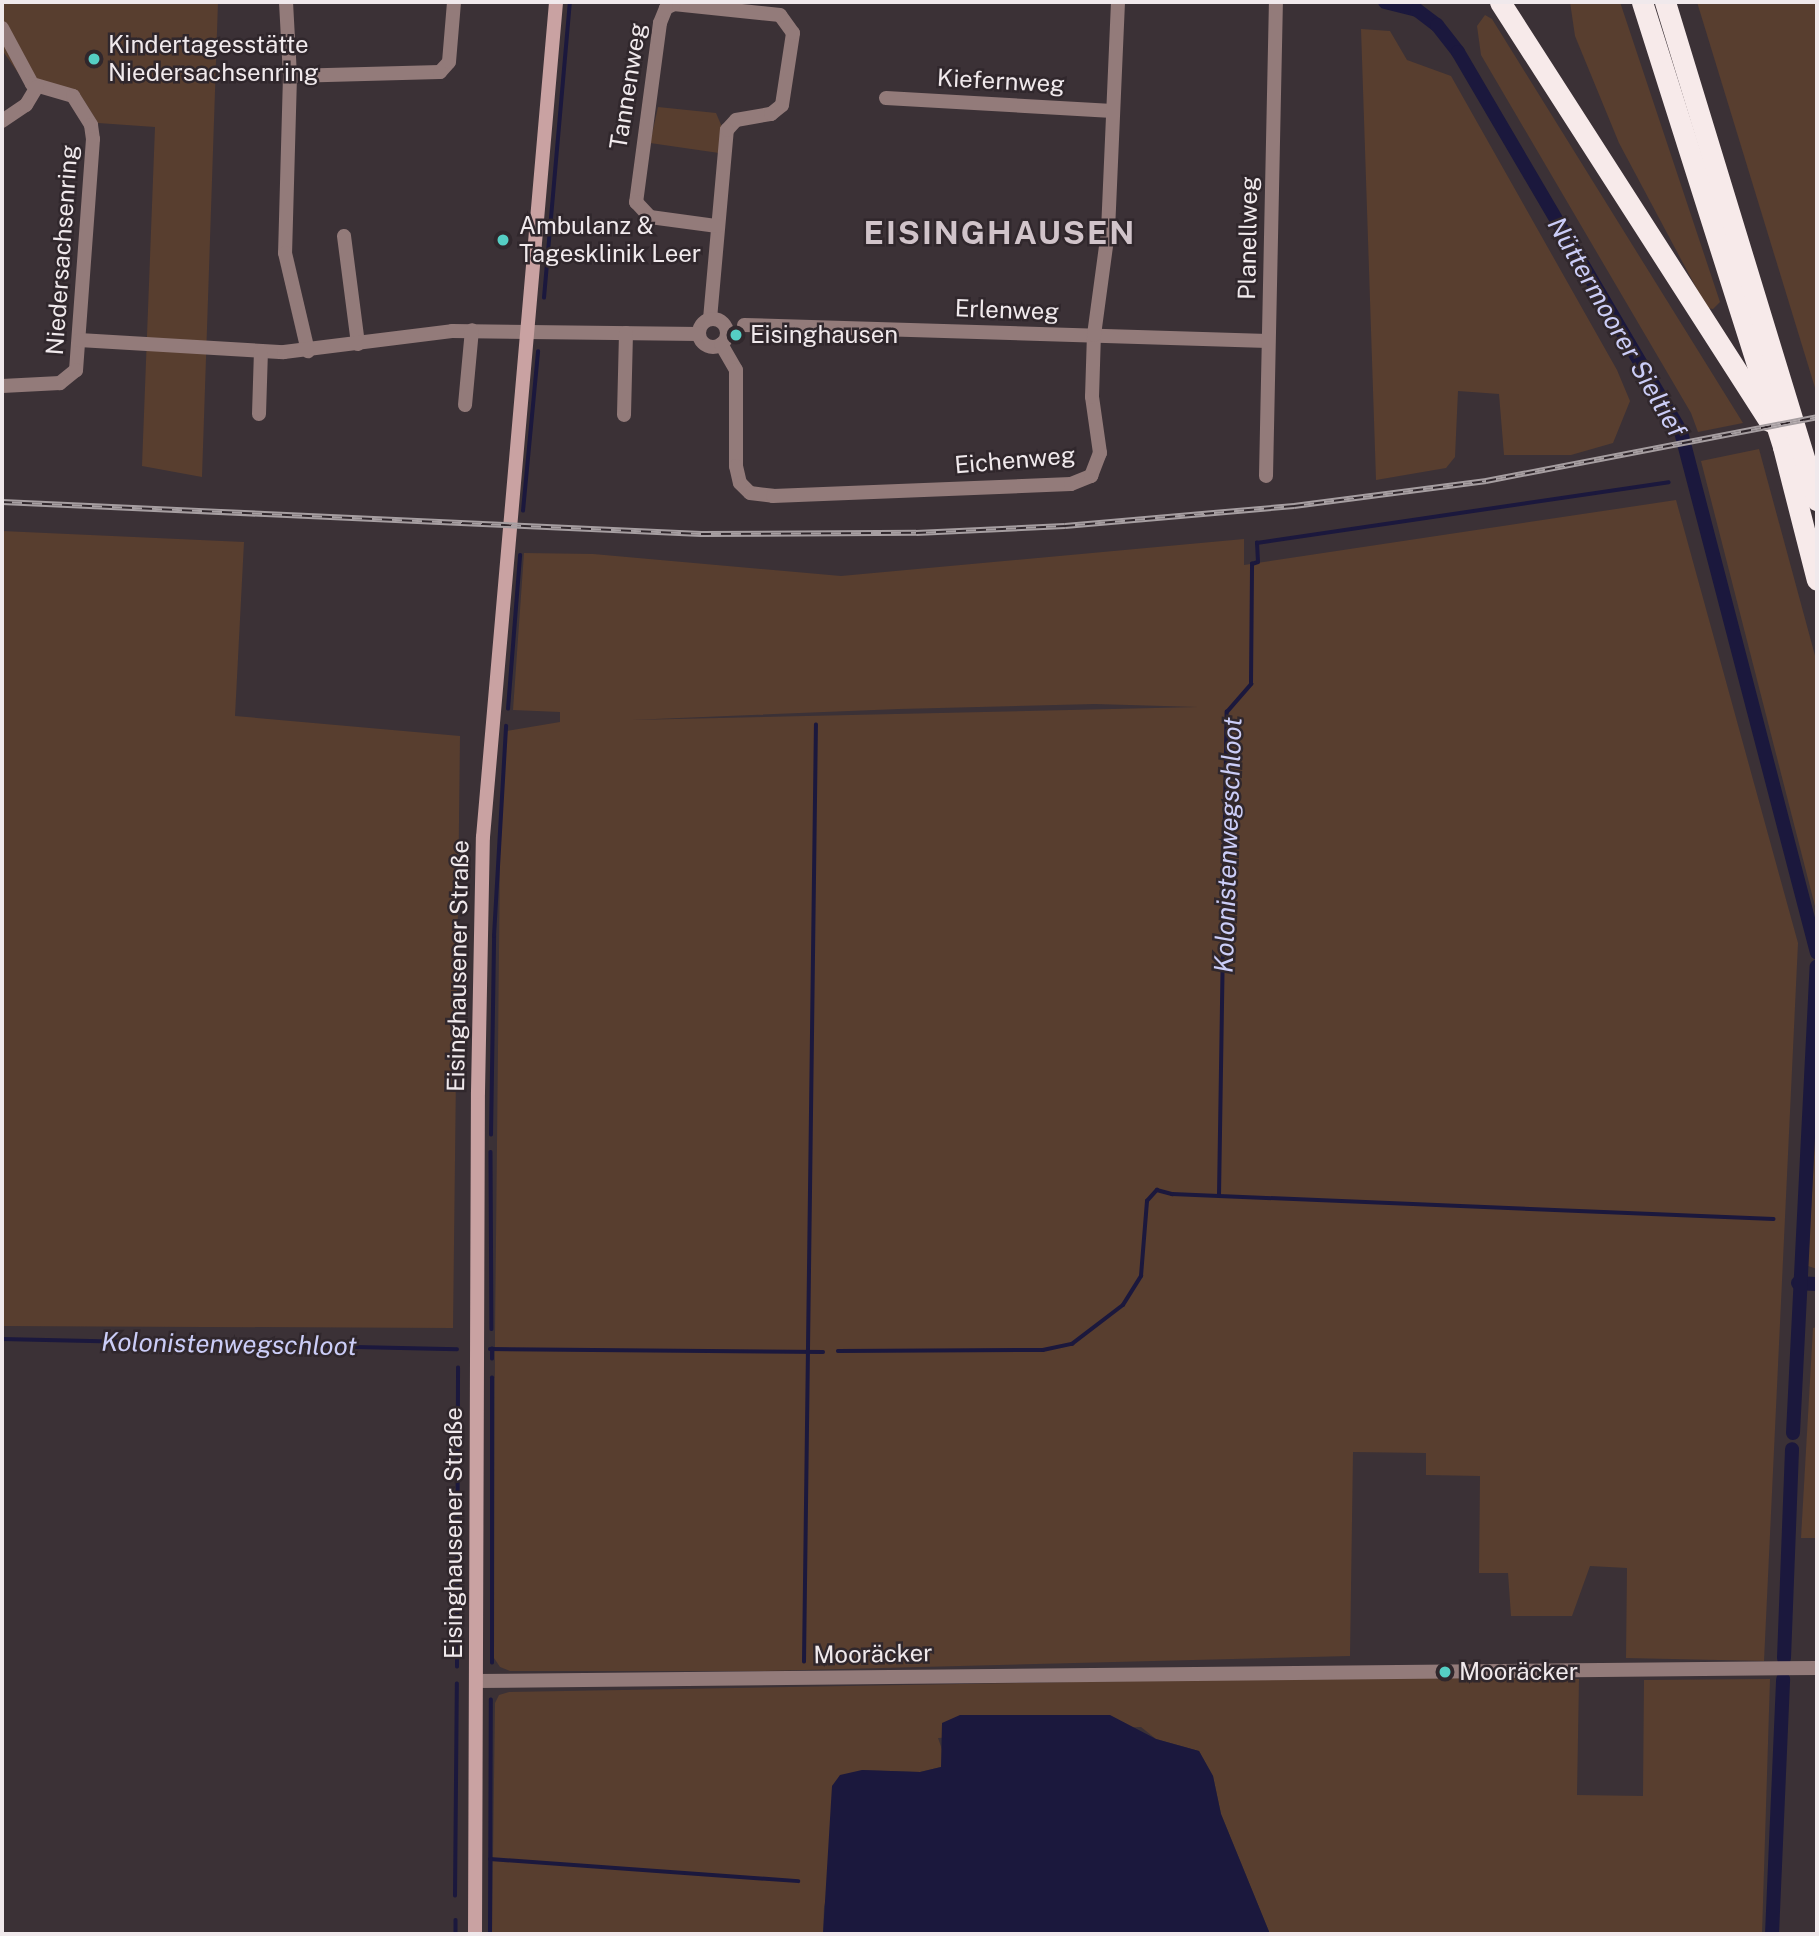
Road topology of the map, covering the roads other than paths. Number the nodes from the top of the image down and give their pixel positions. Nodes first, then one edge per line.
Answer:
1 (286, 2) edge
2 (454, 2) edge
3 (556, 2) edge
4 (1118, 2) edge
5 (1276, 2) edge
6 (1500, 2) edge
7 (1642, 2) edge
8 (1665, 2) edge
9 (2, 28) edge
10 (290, 76) junction
11 (37, 87) junction
12 (886, 98) dead end
13 (1113, 111) junction
14 (2, 121) edge
15 (717, 226) junction
16 (344, 236) dead end
17 (710, 319) junction
18 (744, 325) dead end
19 (472, 330) junction
20 (529, 330) junction
21 (626, 333) junction
22 (699, 334) junction
23 (1094, 335) junction
24 (79, 340) junction
25 (1268, 341) junction
26 (358, 344) junction
27 (721, 344) junction
28 (261, 351) junction
29 (308, 351) junction
30 (2, 386) edge
31 (465, 405) dead end
32 (259, 414) dead end
33 (624, 415) dead end
34 (1781, 425) junction
35 (1266, 476) dead end
36 (1817, 500) edge
37 (1817, 580) edge
38 (1817, 1668) edge
39 (476, 1681) junction
40 (475, 1934) edge

1 - 10 street
2 - 10 street
3 - 20 street, Eisinghausener Straße
4 - 13 street, Eichenweg
5 - 25 street, Planellweg
6 - 34 highway
7 - 34 highway
8 - 34 highway
9 - 11 street
10 - 29 street
11 - 14 street
11 - 24 street, Niedersachsenring
12 - 13 street, Kiefernweg
13 - 23 street, Eichenweg
15 - 15 street, Tannenweg
15 - 17 street, Tannenweg
16 - 26 street
17 - 22 street
17 - 27 street
18 - 23 street, Erlenweg
19 - 20 street
19 - 26 street
19 - 31 street
20 - 21 street
20 - 39 street, Eisinghausener Straße
21 - 22 street
21 - 33 street
22 - 27 street
23 - 25 street, Erlenweg
23 - 27 street, Eichenweg
24 - 28 street
24 - 30 street, Niedersachsenring
25 - 35 street, Planellweg
26 - 29 street
28 - 29 street
28 - 32 street
34 - 36 highway
34 - 37 highway
38 - 39 street, Mooräcker
39 - 40 street, Eisinghausener Straße

